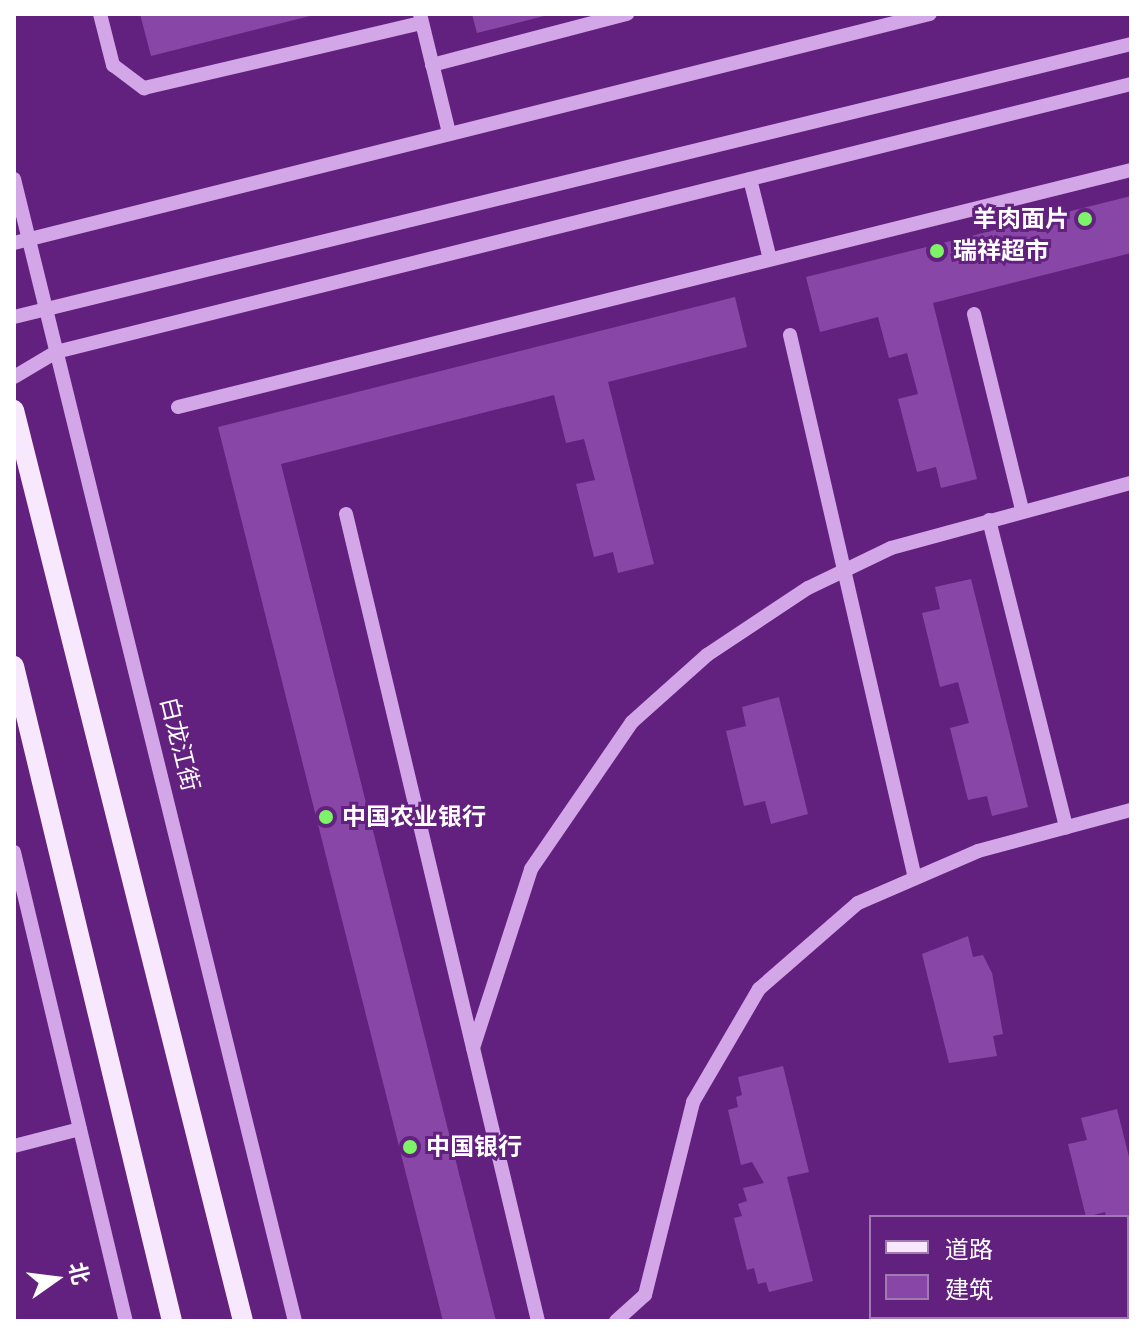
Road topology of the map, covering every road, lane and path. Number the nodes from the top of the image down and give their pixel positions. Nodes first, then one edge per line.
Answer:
1 (100, 14) edge
2 (627, 14) edge
3 (930, 14) edge
4 (421, 18) edge
5 (1131, 44) edge
6 (432, 65) junction
7 (1131, 84) edge
8 (449, 133) junction
9 (1131, 170) edge
10 (14, 179) edge
11 (750, 179) junction
12 (21, 240) edge
13 (770, 259) junction
14 (46, 309) junction
15 (974, 314) dead end
16 (14, 317) edge
17 (790, 335) dead end
18 (56, 352) junction
19 (14, 377) edge
20 (178, 407) dead end
21 (14, 410) edge
22 (1131, 483) edge
23 (1022, 510) junction
24 (346, 514) dead end
25 (989, 520) junction
26 (847, 569) junction
27 (14, 666) edge
28 (1131, 810) edge
29 (1066, 827) junction
30 (14, 852) edge
31 (915, 878) junction
32 (473, 1048) junction
33 (80, 1129) junction
34 (14, 1146) edge
35 (126, 1321) edge
36 (172, 1321) edge
37 (243, 1321) edge
38 (295, 1321) edge
39 (538, 1321) edge
40 (616, 1321) edge

1 - 4 street
2 - 6 street
3 - 8 street
4 - 6 street
5 - 14 street
6 - 8 street
7 - 11 street
8 - 12 street
9 - 13 street
10 - 12 street, 白龙江街
11 - 13 street
11 - 18 street
12 - 14 street, 白龙江街
13 - 20 street
14 - 16 street
14 - 18 street, 白龙江街
15 - 23 street
17 - 26 street
18 - 19 street
18 - 38 street, 白龙江街
21 - 37 main road
22 - 23 street
23 - 25 street
24 - 32 street
25 - 26 street
25 - 29 street
26 - 31 street
26 - 32 street
27 - 36 main road
28 - 29 street
29 - 31 street
30 - 33 street
31 - 40 street
32 - 39 street
33 - 34 street
33 - 35 street

